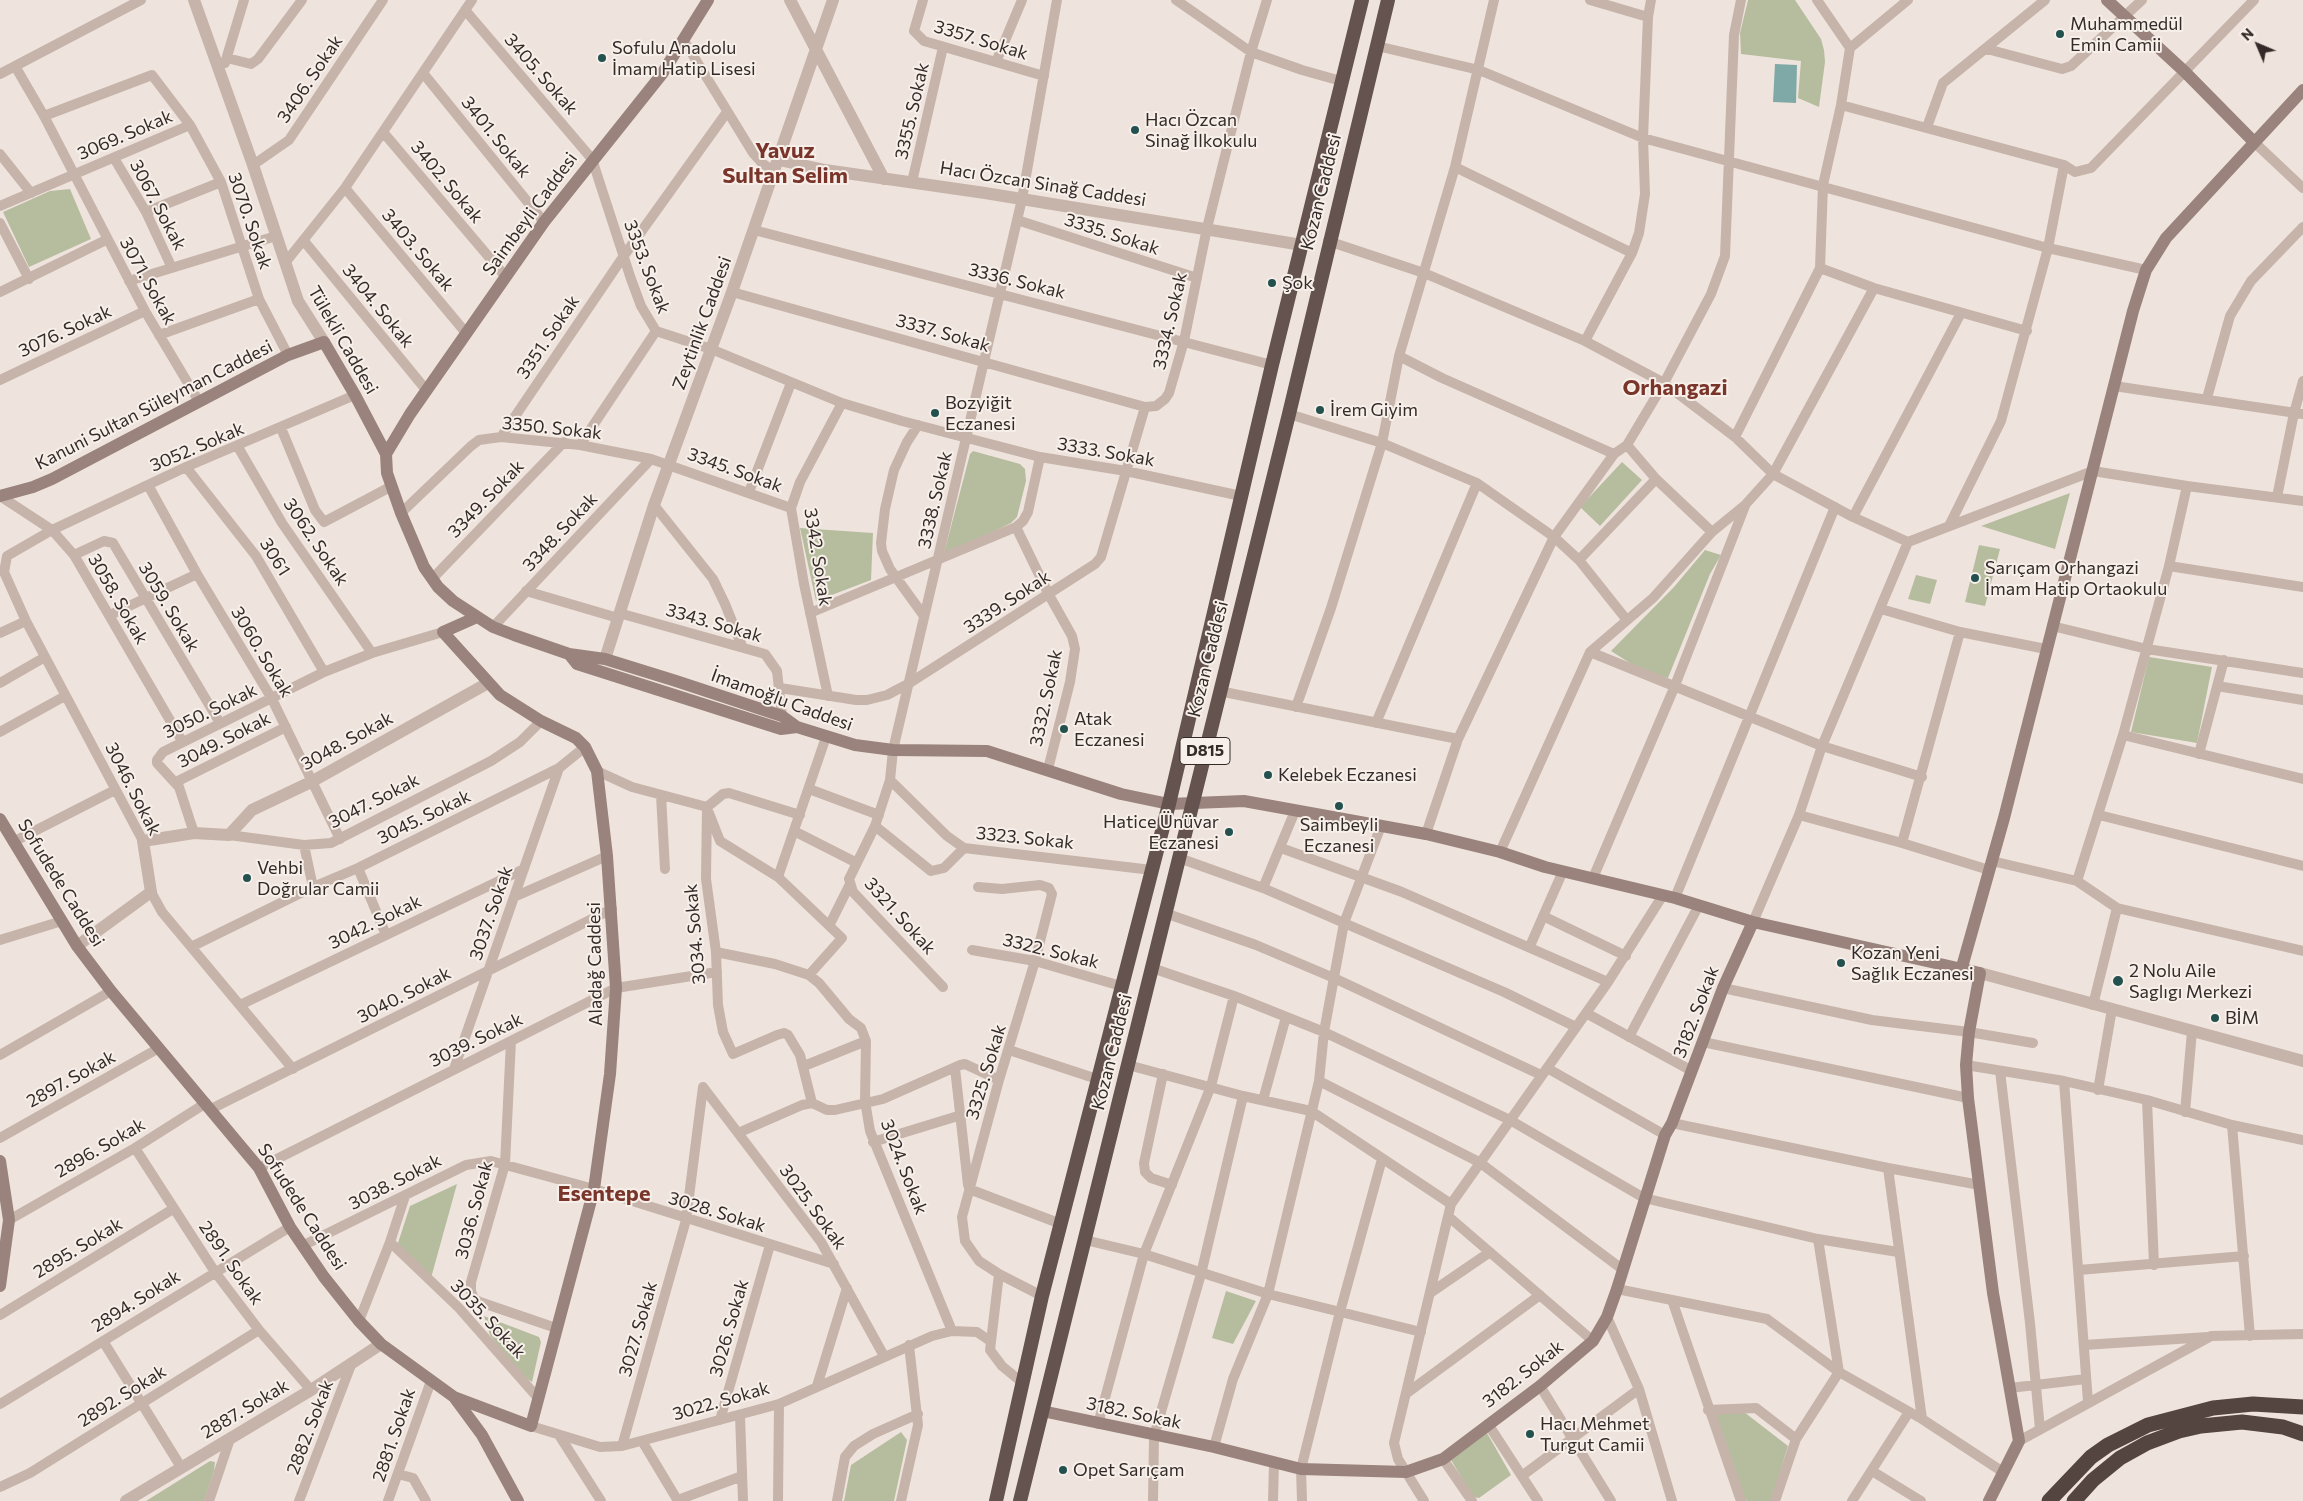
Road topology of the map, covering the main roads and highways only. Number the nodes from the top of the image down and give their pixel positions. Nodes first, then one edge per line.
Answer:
1 (708, 0) edge
2 (1362, 0) edge
3 (1388, 0) edge
4 (2107, 0) edge
5 (2303, 90) edge
6 (2254, 142) junction
7 (324, 342) joint
8 (386, 454) junction
9 (0, 496) edge
10 (477, 617) junction
11 (569, 654) junction
12 (797, 727) junction
13 (1193, 803) junction
14 (1169, 804) junction
15 (0, 819) edge
16 (1752, 922) junction
17 (1962, 967) junction
18 (0, 1161) edge
19 (0, 1286) edge
20 (454, 1397) junction
21 (2303, 1407) edge
22 (1042, 1411) junction
23 (531, 1426) joint
24 (2303, 1434) edge
25 (518, 1501) edge
26 (996, 1501) edge
27 (1020, 1501) edge
28 (1989, 1501) edge
29 (2049, 1501) edge
30 (2074, 1501) edge

1 - 8 main road, Saimbeyli Caddesi
2 - 14 highway, Kozan Caddesi / D815
3 - 13 highway, Kozan Caddesi / D815
4 - 6 main road
5 - 6 main road
6 - 17 main road
7 - 8 main road, Tülekli Caddesi
7 - 9 main road, Kanuni Sultan Süleyman Caddesi
8 - 10 main road, Tülekli Caddesi
10 - 11 main road, İmamoğlu Caddesi
10 - 23 main road, Aladağ Caddesi
11 - 12 main road, İmamoğlu Caddesi
11 - 12 main road
12 - 14 main road, İmamoğlu Caddesi
13 - 14 main road, İmamoğlu Caddesi
13 - 16 main road, İmamoğlu Caddesi
13 - 22 highway, Kozan Caddesi / D815
14 - 26 highway, Kozan Caddesi / D815
15 - 20 main road, Sofudede Caddesi
16 - 17 main road, İmamoğlu Caddesi
16 - 22 main road, 3182. Sokak
17 - 28 main road, İmamoğlu Caddesi
18 - 19 main road
20 - 23 main road, 3022. Sokak
20 - 25 main road, Sofudede Caddesi
21 - 29 highway
22 - 27 highway, Kozan Caddesi / D815
24 - 30 highway

